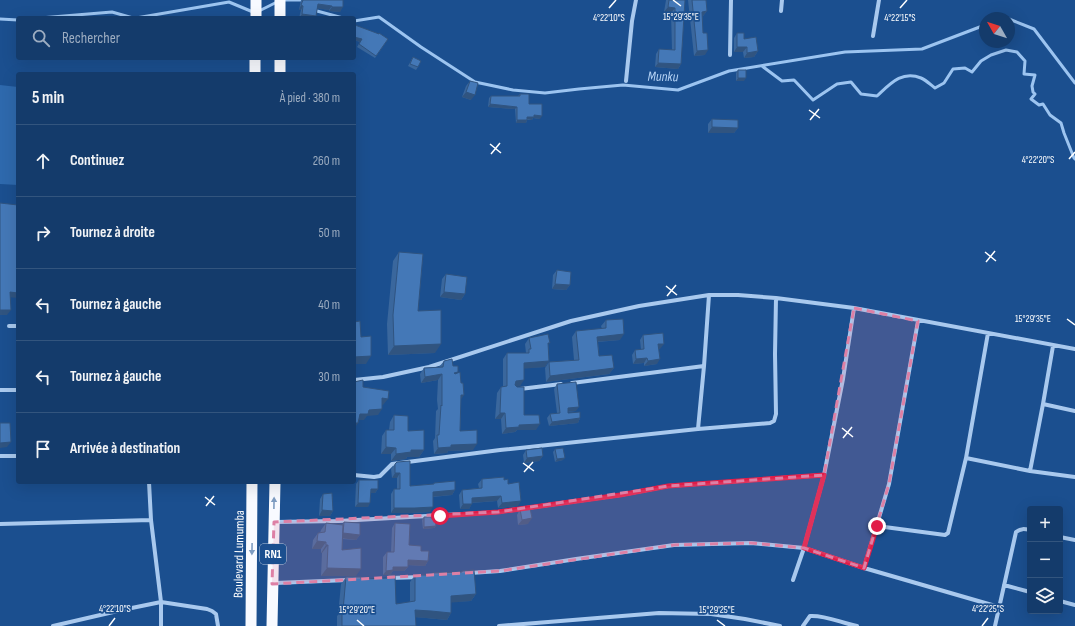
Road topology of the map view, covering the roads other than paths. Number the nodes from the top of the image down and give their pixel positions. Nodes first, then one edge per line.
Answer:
1 (256, 0) edge
2 (280, 0) edge
3 (636, 0) edge
4 (731, 0) edge
5 (782, 0) edge
6 (879, 0) edge
7 (781, 11) dead end
8 (256, 16) edge
9 (280, 16) edge
10 (873, 36) dead end
11 (730, 55) dead end
12 (256, 60) edge
13 (280, 60) edge
14 (255, 72) edge
15 (280, 72) edge
16 (626, 81) dead end
17 (709, 295) junction
18 (776, 298) junction
19 (854, 308) junction
20 (918, 321) junction
21 (9, 326) dead end
22 (16, 326) edge
23 (988, 333) junction
24 (1053, 346) junction
25 (1075, 349) edge
26 (704, 366) junction
27 (356, 380) edge
28 (0, 390) edge
29 (16, 390) edge
30 (514, 390) edge
31 (1043, 404) junction
32 (1075, 411) edge
33 (698, 429) junction
34 (0, 456) edge
35 (16, 456) edge
36 (966, 458) junction
37 (1030, 471) junction
38 (356, 475) edge
39 (824, 475) junction
40 (1075, 477) edge
41 (149, 484) edge
42 (252, 484) edge
43 (275, 484) edge
44 (151, 520) junction
45 (274, 522) junction
46 (0, 524) edge
47 (877, 526) junction
48 (1027, 529) edge
49 (1063, 538) edge
50 (1075, 540) edge
51 (804, 548) junction
52 (864, 568) junction
53 (462, 574) edge
54 (425, 576) edge
55 (388, 578) edge
56 (357, 580) edge
57 (793, 580) dead end
58 (272, 584) junction
59 (1004, 585) junction
60 (1027, 591) edge
61 (161, 602) junction
62 (1063, 602) edge
63 (1075, 605) edge
64 (999, 607) junction
65 (73, 624) edge
66 (53, 626) edge
67 (161, 626) edge
68 (218, 626) edge
69 (251, 626) edge
70 (272, 626) edge
71 (499, 626) edge
72 (780, 626) edge
73 (803, 626) edge
74 (857, 626) edge
75 (995, 626) edge

1 - 8 highway
2 - 9 highway
3 - 16 street
4 - 11 street
5 - 7 street
6 - 10 street
12 - 14 highway
13 - 15 highway
17 - 18 street
17 - 26 street
17 - 27 street
18 - 19 street
18 - 33 street
19 - 20 street
19 - 39 street
20 - 23 street
20 - 47 street
21 - 22 street
23 - 24 street
23 - 36 street
24 - 25 street
24 - 31 street
26 - 30 street
26 - 33 street
28 - 29 street
31 - 32 street
31 - 37 street
33 - 38 street
34 - 35 street
36 - 37 street
36 - 47 street
37 - 40 street
39 - 45 street
39 - 51 street
41 - 44 street
42 -> 69 highway, Boulevard Lumumba / RN1
45 -> 43 highway, RN1
44 - 46 street
44 - 61 street
45 - 58 highway, RN1
47 - 52 street
48 - 59 street
49 - 50 street
51 - 52 street
51 - 53 street
51 - 57 street
52 - 64 street
54 - 55 street
56 - 58 street
58 - 70 highway, RN1
59 - 60 street
59 - 64 street
61 - 65 street
61 - 67 street
61 - 68 street
62 - 63 street
64 - 75 street
65 - 66 street
71 - 72 street
73 - 74 street

